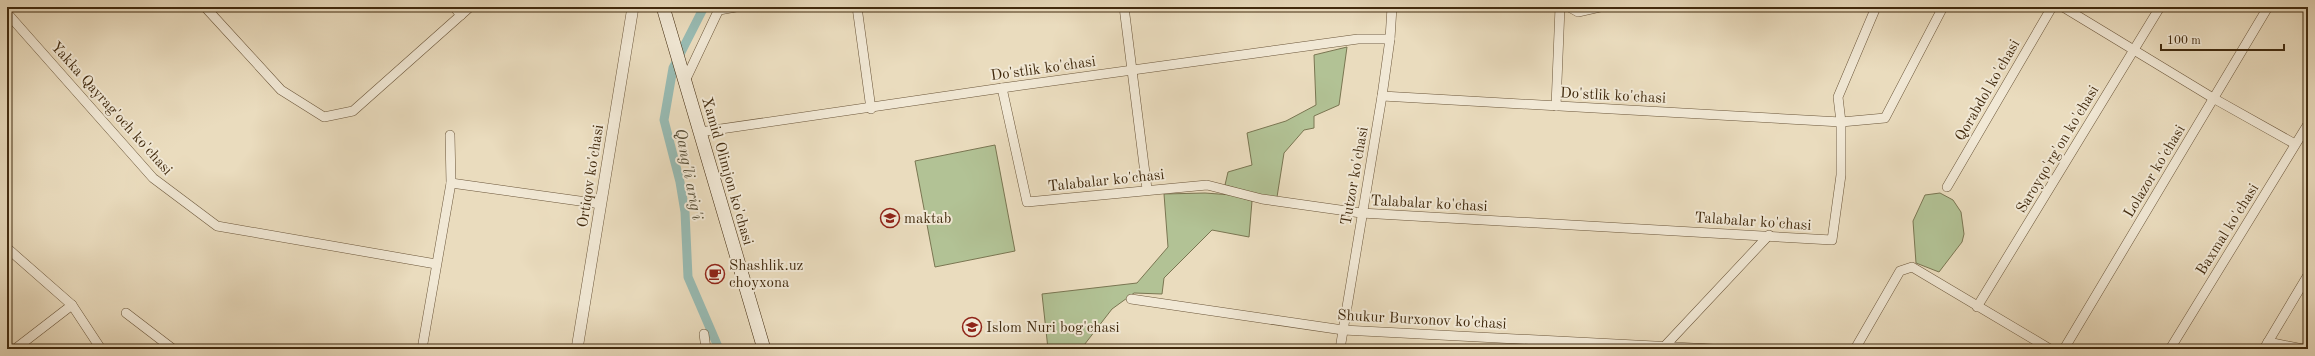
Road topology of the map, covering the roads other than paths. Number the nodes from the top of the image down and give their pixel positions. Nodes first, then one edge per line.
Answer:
1 (205, 7) edge
2 (454, 7) edge
3 (470, 7) edge
4 (633, 7) edge
5 (663, 7) edge
6 (736, 7) edge
7 (857, 7) edge
8 (1124, 7) edge
9 (1392, 7) edge
10 (1560, 7) edge
11 (1569, 7) edge
12 (1600, 7) edge
13 (1876, 7) edge
14 (1943, 7) edge
15 (2052, 7) edge
16 (2063, 7) edge
17 (2160, 7) edge
18 (2268, 7) edge
19 (719, 8) edge
20 (7, 13) edge
21 (461, 15) junction
22 (1390, 39) junction
23 (2134, 49) junction
24 (1133, 70) junction
25 (685, 81) junction
26 (1002, 88) junction
27 (1382, 96) junction
28 (2213, 98) junction
29 (1556, 106) junction
30 (871, 109) junction
31 (1841, 122) junction
32 (2308, 124) edge
33 (700, 132) junction
34 (450, 135) dead end
35 (2295, 144) junction
36 (451, 183) junction
37 (1947, 187) dead end
38 (1147, 189) junction
39 (601, 204) junction
40 (1361, 213) junction
41 (1769, 235) junction
42 (7, 248) edge
43 (436, 264) junction
44 (2308, 276) edge
45 (1131, 299) dead end
46 (72, 306) junction
47 (1977, 307) junction
48 (126, 313) dead end
49 (1343, 330) junction
50 (704, 334) dead end
51 (2266, 346) edge
52 (1664, 348) edge
53 (15, 349) edge
54 (101, 349) edge
55 (173, 349) edge
56 (422, 349) edge
57 (578, 349) edge
58 (706, 349) edge
59 (764, 349) edge
60 (1340, 349) edge
61 (1713, 349) edge
62 (1855, 349) edge
63 (2050, 349) edge
64 (2064, 349) edge
65 (2170, 349) edge
66 (2303, 349) edge

1 - 21 street
2 - 21 street
3 - 21 street
4 - 39 street, Ortiqov ko'chasi
5 - 25 main road, Xamid Olimjon ko'chasi
6 - 19 street
7 - 30 street
8 - 24 street
9 - 22 street, Tutzor ko'chasi
10 - 29 street
11 - 12 street
13 - 31 street
14 - 31 street, Do'stlik ko'chasi
15 - 37 street, Qorabdol ko'chasi
16 - 23 street
17 - 23 street, Saroyqo'rg'on ko'chasi
18 - 28 street, Lolazor ko'chasi
19 - 25 street
20 - 43 street, Yakka Qayrag'och ko'chasi
22 - 24 street, Do'stlik ko'chasi
22 - 27 street, Tutzor ko'chasi
23 - 28 street
23 - 47 street, Saroyqo'rg'on ko'chasi
24 - 26 street, Do'stlik ko'chasi
24 - 38 street
25 - 33 main road, Xamid Olimjon ko'chasi
26 - 30 street, Do'stlik ko'chasi
26 - 38 street, Talabalar ko'chasi
27 - 29 street, Do'stlik ko'chasi
27 - 40 street, Tutzor ko'chasi
28 - 35 street
28 - 64 street, Lolazor ko'chasi
29 - 31 street, Do'stlik ko'chasi
30 - 33 street, Do'stlik ko'chasi
31 - 41 street, Talabalar ko'chasi
32 - 35 street, Baxmal ko'chasi
33 - 59 main road, Xamid Olimjon ko'chasi
34 - 36 street
35 - 65 street, Baxmal ko'chasi
36 - 39 street
36 - 43 street
38 - 40 street, Talabalar ko'chasi
39 - 57 street, Ortiqov ko'chasi
40 - 41 street, Talabalar ko'chasi
40 - 49 street, Tutzor ko'chasi
41 - 52 street
42 - 46 street
43 - 56 street
44 - 51 street
45 - 49 street, Shukur Burxonov ko'chasi
46 - 53 street
46 - 54 street
47 - 62 street
47 - 63 street
48 - 55 street
49 - 52 street, Shukur Burxonov ko'chasi
49 - 60 street, Tutzor ko'chasi
50 - 58 street
51 - 66 street
52 - 61 street, Shukur Burxonov ko'chasi

